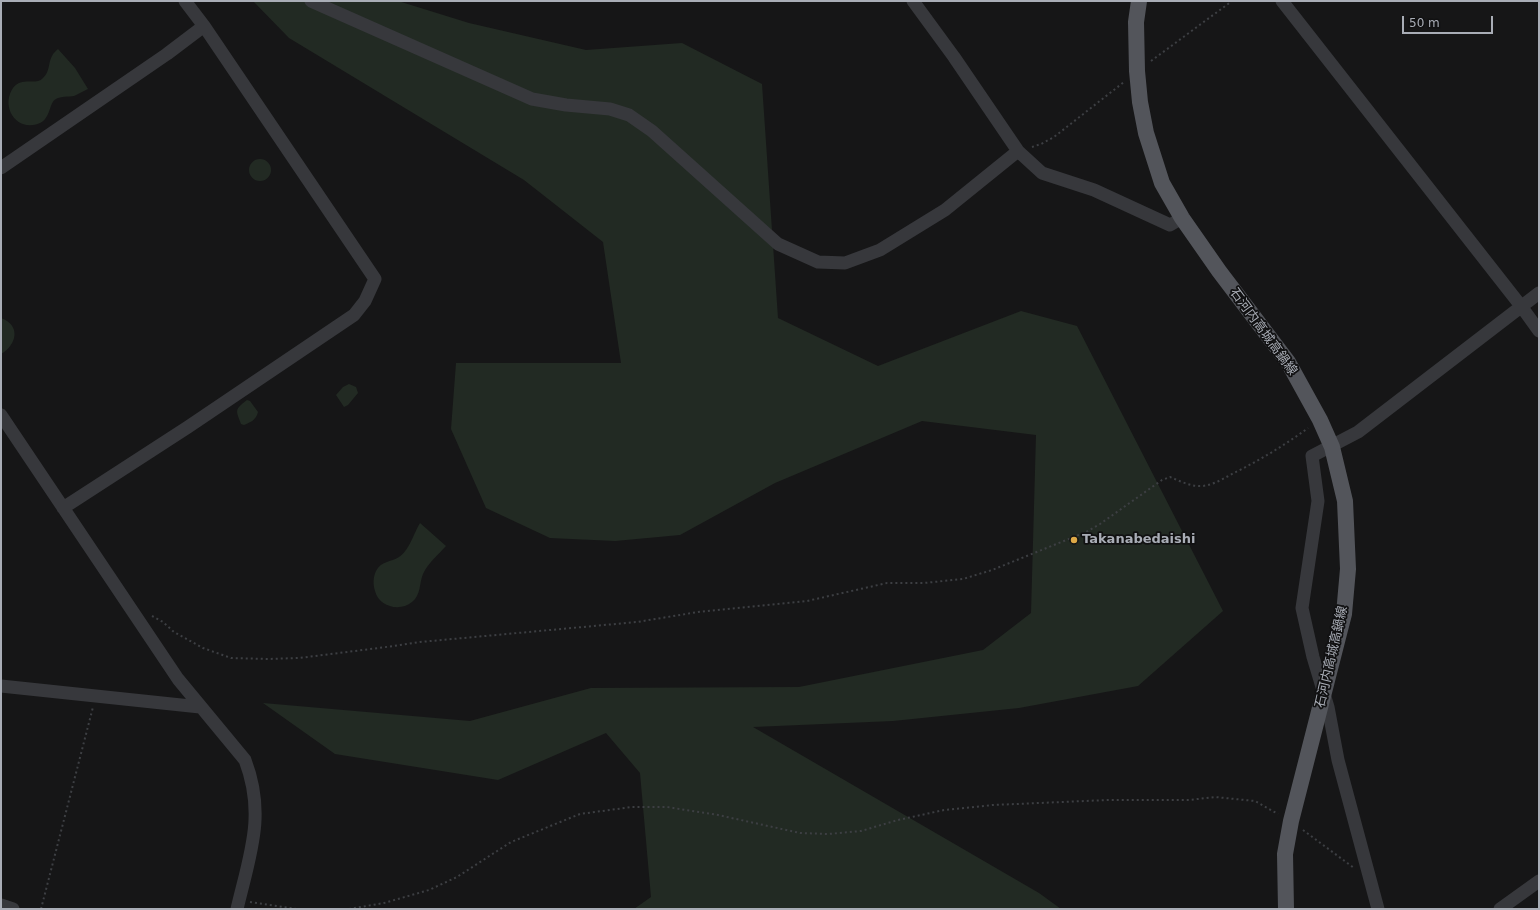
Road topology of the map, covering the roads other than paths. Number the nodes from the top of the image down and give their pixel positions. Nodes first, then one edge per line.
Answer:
1 (185, 1) edge
2 (312, 1) edge
3 (913, 1) edge
4 (1139, 1) edge
5 (1282, 1) edge
6 (204, 26) junction
7 (1018, 151) junction
8 (1, 168) edge
9 (1182, 218) junction
10 (1539, 293) edge
11 (1521, 306) junction
12 (1539, 331) edge
13 (1, 414) edge
14 (1332, 446) junction
15 (63, 508) junction
16 (1, 686) edge
17 (1324, 694) junction
18 (200, 707) junction
19 (1539, 881) edge
20 (1, 905) edge
21 (238, 905) edge
22 (13, 909) edge
23 (1286, 909) edge
24 (1378, 909) edge
25 (1500, 909) edge

1 - 6 street
2 - 7 street
3 - 7 street
4 - 9 main road, 石河内高城高鍋線
5 - 11 street
6 - 8 street
6 - 15 street
7 - 9 street
9 - 14 main road, 石河内高城高鍋線
10 - 11 street
11 - 12 street
11 - 14 street
13 - 15 street
14 - 17 main road, 石河内高城高鍋線
14 - 17 street
15 - 18 street
16 - 18 street
17 - 23 main road, 石河内高城高鍋線
17 - 24 street
18 - 21 street
19 - 25 street
20 - 22 street

